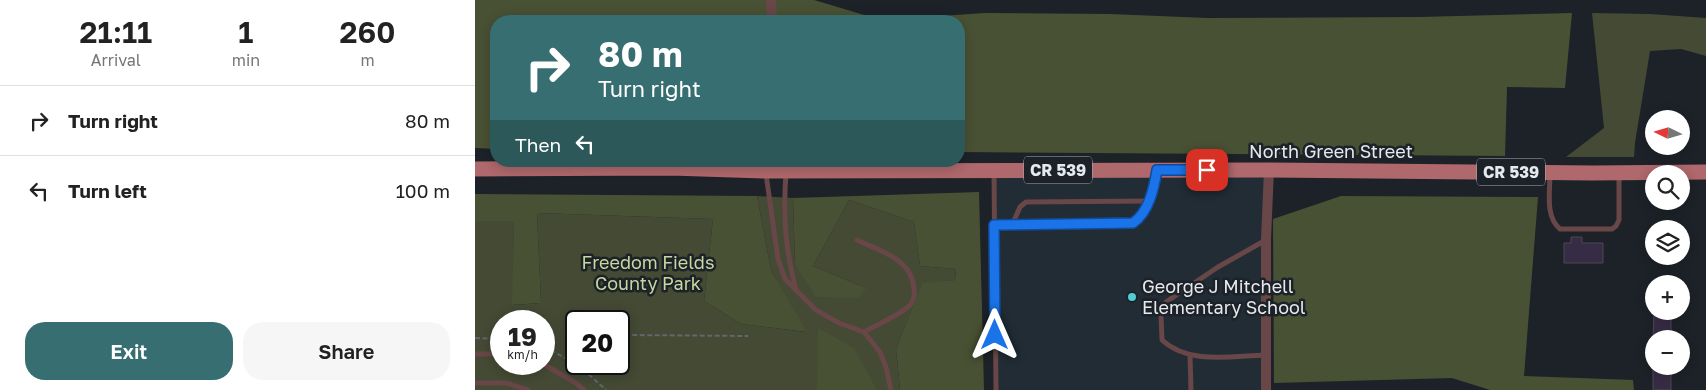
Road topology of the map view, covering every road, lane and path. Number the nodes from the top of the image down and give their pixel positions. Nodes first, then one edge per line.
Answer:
1 (771, 0) edge
2 (772, 15) edge
3 (718, 167) edge
4 (765, 167) edge
5 (787, 167) edge
6 (838, 167) edge
7 (475, 169) edge
8 (993, 170) junction
9 (1157, 170) junction
10 (1269, 170) junction
11 (1706, 172) edge
12 (1550, 173) junction
13 (1619, 173) junction
14 (1148, 202) junction
15 (994, 225) junction
16 (1011, 225) junction
17 (1267, 239) junction
18 (857, 240) dead end
19 (796, 290) junction
20 (864, 332) junction
21 (630, 335) edge
22 (748, 336) dead end
23 (475, 338) edge
24 (490, 339) edge
25 (475, 354) edge
26 (490, 354) edge
27 (1190, 355) junction
28 (1265, 355) junction
29 (555, 371) edge
30 (590, 375) edge
31 (475, 383) edge
32 (528, 390) edge
33 (584, 390) edge
34 (606, 390) edge
35 (891, 390) edge
36 (996, 390) edge
37 (1191, 390) edge
38 (1265, 390) edge

1 - 2 street
3 - 7 main road, North Green Street / CR 539
4 - 19 lane
5 - 19 lane
6 - 8 main road, North Green Street / CR 539
8 - 9 main road, North Green Street / CR 539
8 - 15 lane
9 - 10 main road, North Green Street / CR 539
9 - 14 lane
10 - 12 main road, North Green Street / CR 539
10 - 17 street
11 - 13 main road, North Green Street / CR 539
12 - 13 main road, North Green Street / CR 539
12 - 13 lane
14 - 16 lane
14 - 16 lane
15 - 16 lane
15 - 36 lane
17 - 27 lane
17 - 28 street
18 - 20 lane
19 - 20 lane
20 - 35 lane
21 - 22 path
23 - 24 path
25 - 26 lane
27 - 28 lane
27 - 37 lane
28 - 38 street
29 - 33 lane
30 - 34 path
31 - 32 lane

